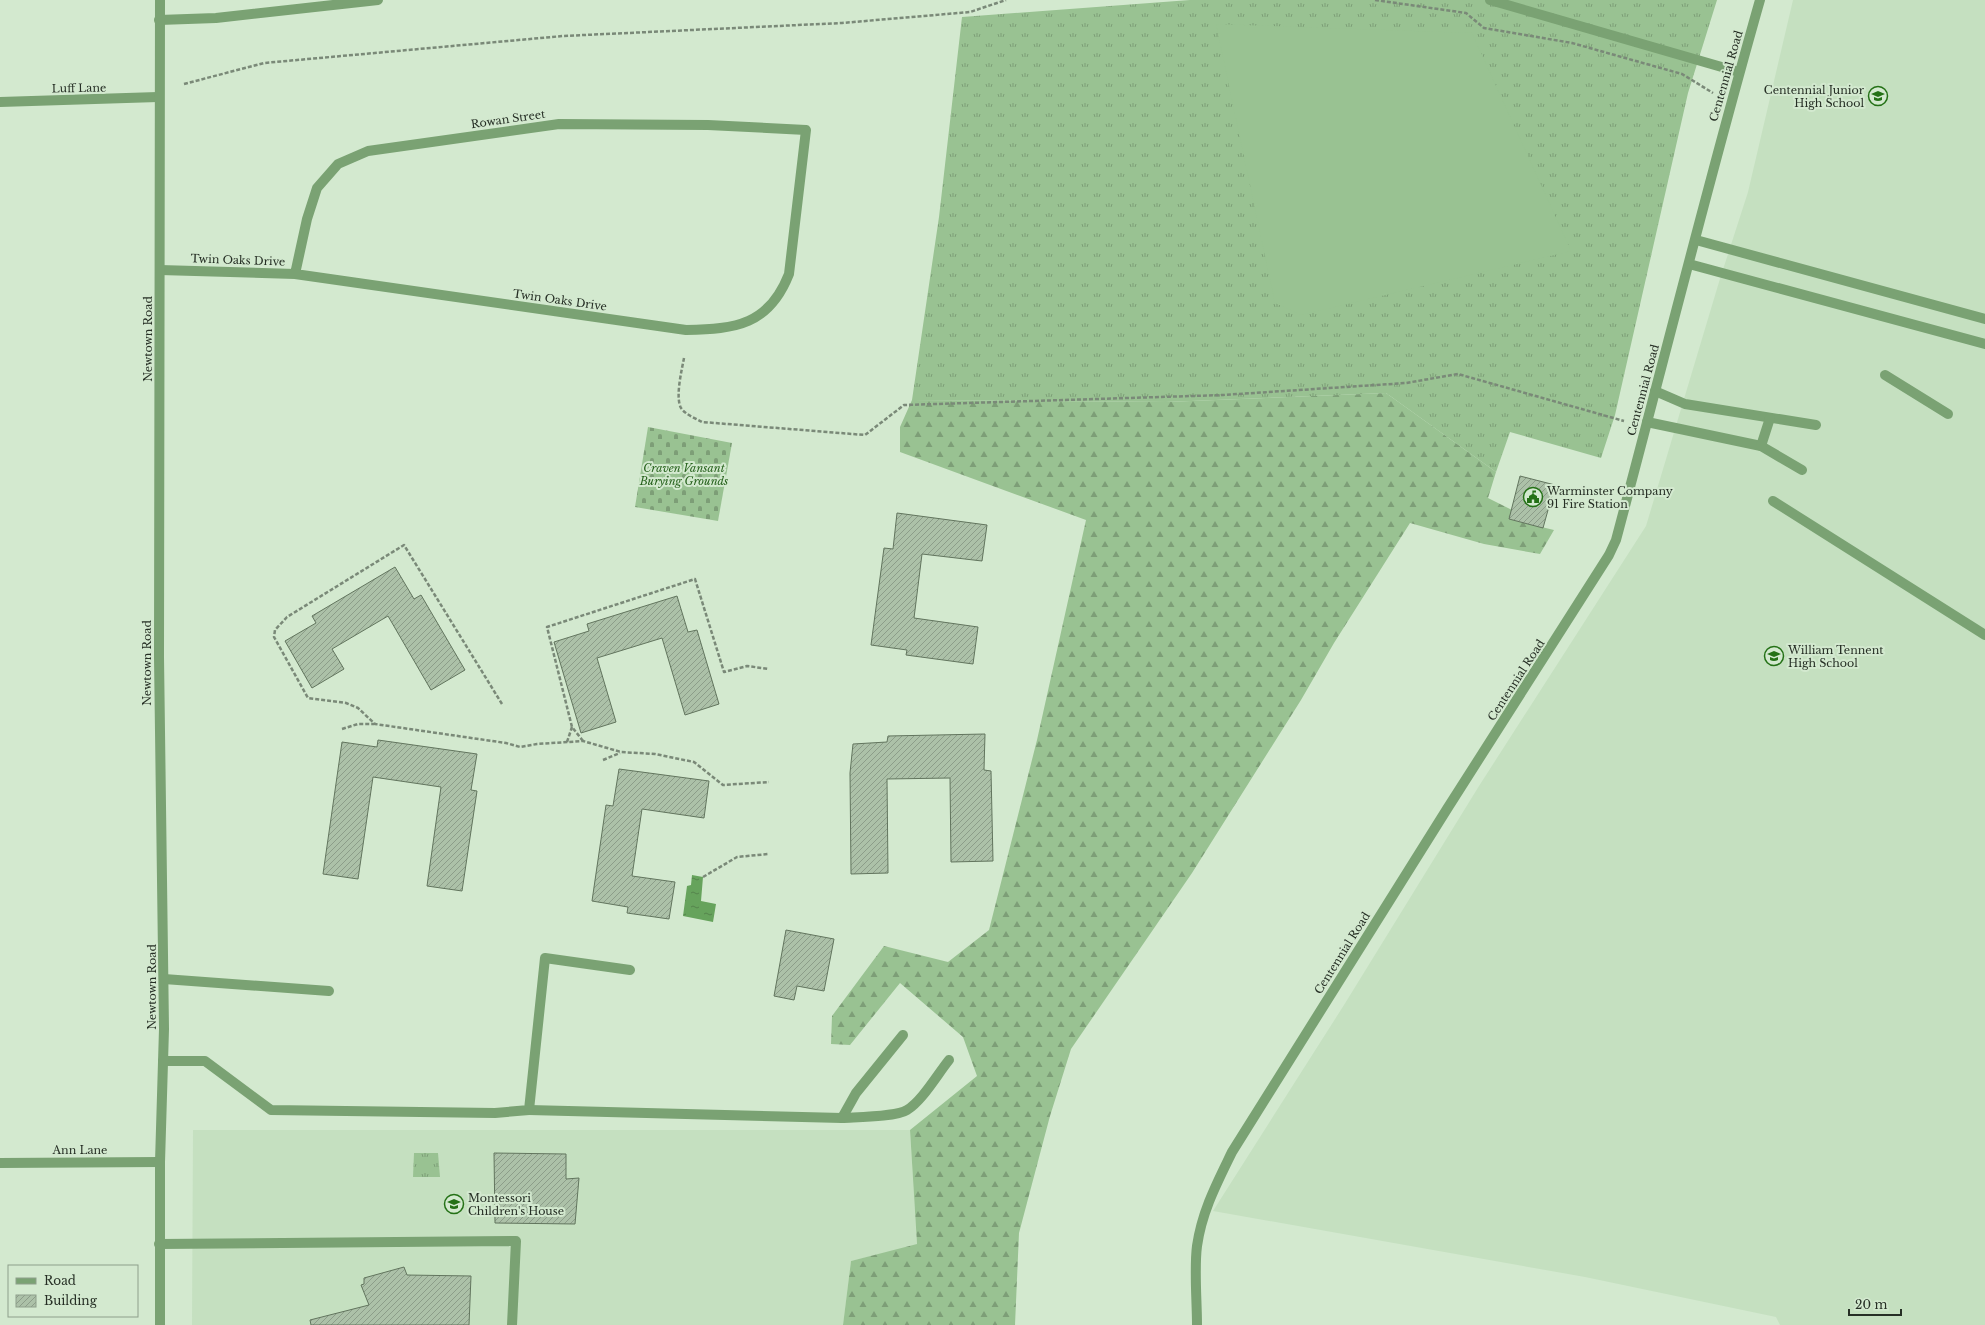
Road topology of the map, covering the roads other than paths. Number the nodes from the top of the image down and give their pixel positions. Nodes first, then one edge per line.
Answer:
1 (160, 0) edge
2 (378, 0) edge
3 (1490, 0) edge
4 (1760, 0) edge
5 (159, 20) junction
6 (1739, 72) junction
7 (158, 97) junction
8 (0, 102) edge
9 (806, 130) joint
10 (1696, 240) junction
11 (1689, 264) junction
12 (160, 270) junction
13 (295, 274) junction
14 (1985, 319) edge
15 (1985, 344) edge
16 (1884, 374) dead end
17 (1655, 391) junction
18 (1948, 414) dead end
19 (1770, 418) junction
20 (1647, 422) junction
21 (1816, 425) dead end
22 (1761, 446) junction
23 (1802, 470) dead end
24 (1773, 501) dead end
25 (1985, 635) edge
26 (630, 970) dead end
27 (164, 979) junction
28 (329, 991) dead end
29 (903, 1035) dead end
30 (949, 1060) dead end
31 (163, 1061) junction
32 (529, 1110) junction
33 (842, 1118) junction
34 (160, 1162) junction
35 (0, 1163) edge
36 (159, 1244) junction
37 (160, 1325) edge
38 (512, 1325) edge
39 (1198, 1325) edge

1 - 5 street, Newtown Road
2 - 5 street
3 - 6 street
4 - 6 street, Centennial Road
5 - 7 street, Newtown Road
6 - 10 street, Centennial Road
7 - 8 street, Luff Lane
7 - 12 street, Newtown Road
9 - 13 street, Rowan Street
9 - 13 street, Twin Oaks Drive
10 - 11 street, Centennial Road
10 - 14 street
11 - 15 street
11 - 17 street, Centennial Road
12 - 13 street, Twin Oaks Drive
12 - 27 street, Newtown Road
16 - 18 street
17 - 19 street
17 - 20 street, Centennial Road
19 - 21 street
19 - 22 street
20 - 22 street
20 - 39 street, Centennial Road
22 - 23 street
24 - 25 street
26 - 32 street
27 - 28 street
27 - 31 street, Newtown Road
29 - 33 street
30 - 33 street
31 - 32 street
31 - 34 street, Newtown Road
32 - 33 street
34 - 35 street, Ann Lane
34 - 36 street, Newtown Road
36 - 37 street, Newtown Road
36 - 38 street

